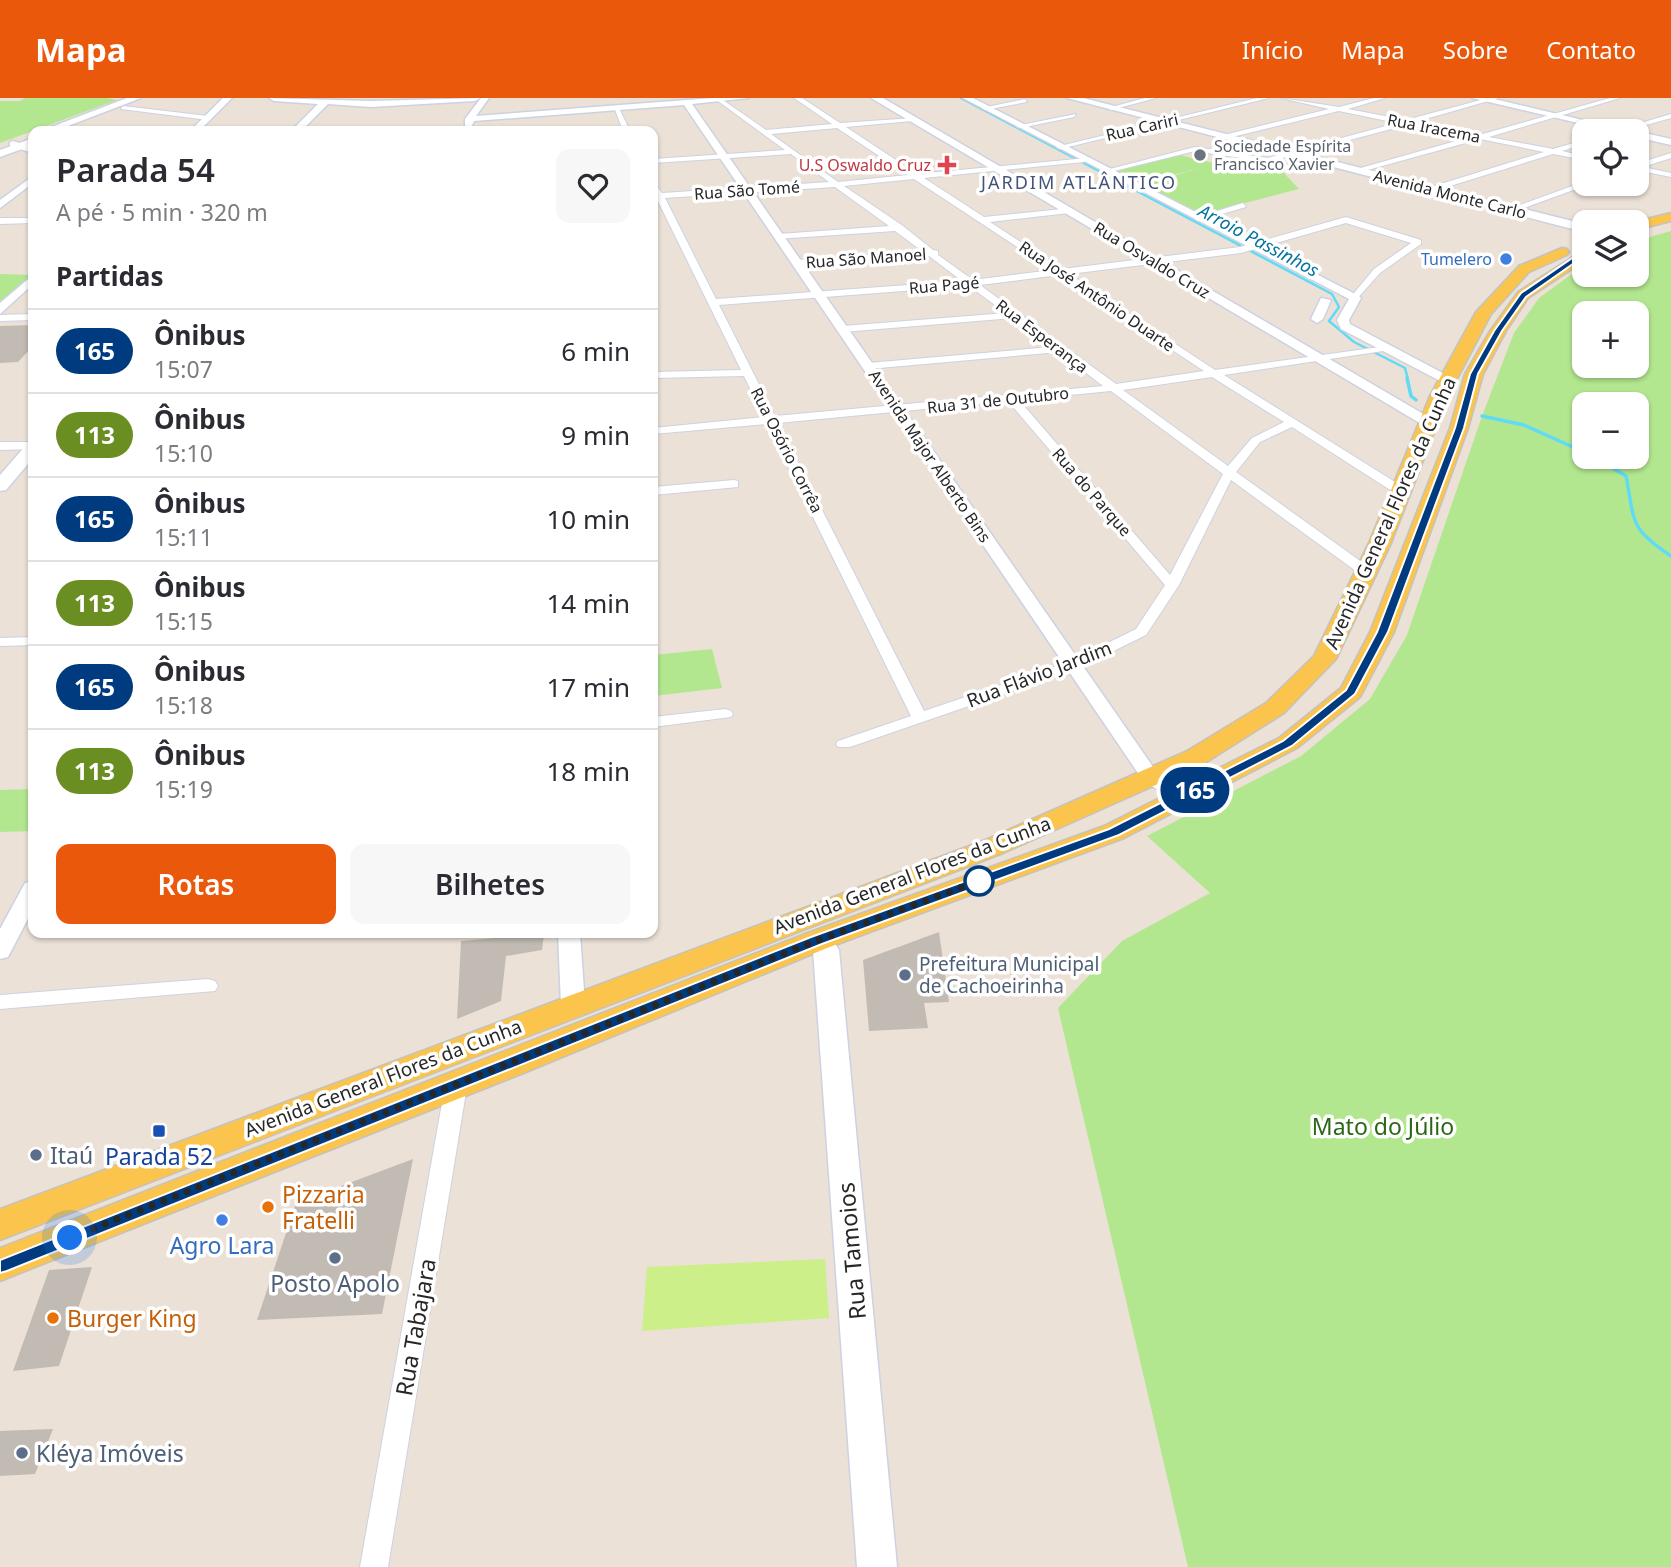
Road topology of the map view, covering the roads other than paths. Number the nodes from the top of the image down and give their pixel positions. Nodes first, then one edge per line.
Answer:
1 (136, 98) edge
2 (150, 98) edge
3 (229, 98) edge
4 (274, 98) edge
5 (475, 98) edge
6 (485, 98) edge
7 (746, 98) edge
8 (797, 98) edge
9 (876, 98) edge
10 (954, 98) edge
11 (967, 98) edge
12 (1072, 98) edge
13 (1153, 98) edge
14 (1266, 98) edge
15 (1284, 98) edge
16 (1382, 98) edge
17 (1616, 98) edge
18 (1487, 99) edge
19 (720, 100) junction
20 (1025, 101) dead end
21 (330, 102) junction
22 (687, 103) junction
23 (124, 108) junction
24 (615, 108) junction
25 (985, 108) junction
26 (1111, 108) junction
27 (1338, 108) junction
28 (315, 115) junction
29 (1074, 115) dead end
30 (1552, 115) junction
31 (1671, 116) edge
32 (208, 118) junction
33 (469, 119) junction
34 (912, 119) junction
35 (1572, 120) edge
36 (1166, 122) junction
37 (1407, 123) junction
38 (1649, 123) edge
39 (60, 126) edge
40 (79, 126) edge
41 (199, 126) edge
42 (302, 126) edge
43 (308, 126) edge
44 (468, 126) edge
45 (624, 126) edge
46 (839, 126) junction
47 (1020, 126) junction
48 (765, 132) junction
49 (1476, 136) junction
50 (1227, 137) junction
51 (1649, 137) edge
52 (28, 141) edge
53 (1671, 142) edge
54 (17, 145) junction
55 (1572, 146) edge
56 (1060, 147) junction
57 (0, 148) edge
58 (28, 148) edge
59 (794, 152) junction
60 (1552, 152) junction
61 (0, 154) edge
62 (1291, 154) junction
63 (1671, 155) edge
64 (724, 156) junction
65 (1572, 156) edge
66 (1078, 160) junction
67 (658, 161) edge
68 (1649, 163) edge
69 (997, 169) junction
70 (1106, 171) junction
71 (1360, 171) junction
72 (1649, 171) edge
73 (1671, 175) edge
74 (917, 177) junction
75 (28, 183) edge
76 (838, 184) junction
77 (1434, 189) junction
78 (1572, 189) edge
79 (748, 190) junction
80 (658, 192) edge
81 (660, 196) junction
82 (0, 205) edge
83 (1243, 205) dead end
84 (1513, 209) junction
85 (1069, 210) junction
86 (1671, 217) edge
87 (1198, 218) junction
88 (983, 220) junction
89 (28, 221) edge
90 (0, 222) edge
91 (1649, 223) edge
92 (1572, 225) edge
93 (1671, 226) edge
94 (900, 228) junction
95 (1649, 231) edge
96 (779, 237) junction
97 (1572, 247) edge
98 (1255, 248) junction
99 (1241, 250) junction
100 (935, 253) junction
101 (1151, 261) junction
102 (1572, 262) edge
103 (797, 263) junction
104 (1064, 273) junction
105 (28, 283) edge
106 (971, 283) junction
107 (1302, 284) dead end
108 (1312, 289) dead end
109 (819, 294) junction
110 (1342, 301) junction
111 (713, 302) junction
112 (0, 310) edge
113 (1016, 315) junction
114 (28, 317) edge
115 (0, 318) edge
116 (1317, 319) dead end
117 (843, 329) junction
118 (1379, 348) junction
119 (1061, 349) junction
120 (1317, 357) junction
121 (868, 366) junction
122 (748, 373) junction
123 (1215, 374) junction
124 (1474, 374) junction
125 (658, 375) edge
126 (1447, 379) junction
127 (1112, 388) junction
128 (1012, 399) junction
129 (898, 410) junction
130 (1434, 410) junction
131 (1463, 414) junction
132 (772, 421) junction
133 (1292, 423) junction
134 (658, 431) edge
135 (28, 443) edge
136 (0, 446) edge
137 (28, 446) edge
138 (1229, 473) junction
139 (2, 478) edge
140 (734, 484) dead end
141 (1399, 490) junction
142 (658, 491) edge
143 (1365, 570) junction
144 (1172, 585) junction
145 (0, 642) edge
146 (28, 642) edge
147 (1074, 665) junction
148 (725, 714) dead end
149 (920, 718) junction
150 (658, 721) edge
151 (844, 744) dead end
152 (1152, 778) junction
153 (1184, 796) junction
154 (28, 898) edge
155 (776, 928) junction
156 (569, 938) edge
157 (816, 941) junction
158 (0, 951) edge
159 (208, 986) dead end
160 (0, 1002) edge
161 (573, 1005) junction
162 (456, 1086) junction
163 (0, 1225) edge
164 (0, 1265) edge
165 (374, 1567) edge
166 (877, 1567) edge

1 - 39 main road
2 - 23 main road
3 - 32 street
4 - 21 main road
5 - 21 main road
6 - 33 street
7 - 19 street
8 - 46 street, Rua José Antônio Duarte
9 - 34 main road, Rua Osvaldo Cruz
10 - 66 street
11 - 25 street
12 - 26 main road, Avenida Monte Carlo
13 - 26 street
14 - 36 street, Rua Cariri
15 - 27 street, Rua Iracema
16 - 27 street
17 - 30 street
18 - 30 main road
18 - 37 street
19 - 22 street
19 - 48 street, Rua Esperança
20 - 25 street
21 - 28 main road
22 - 24 street
22 - 64 street, Avenida Major Alberto Bins
23 - 32 street
23 - 40 main road
24 - 33 street
24 - 45 street
25 - 47 street
26 - 36 main road, Avenida Monte Carlo
27 - 37 street, Rua Iracema
27 - 50 street
28 - 42 main road
28 - 43 main road
29 - 47 street
30 - 35 main road
30 - 49 street
31 - 38 street
32 - 41 street
33 - 44 street
34 - 46 street
34 - 69 main road, Rua Osvaldo Cruz
36 - 50 main road, Avenida Monte Carlo
36 - 56 street, Rua Cariri
37 - 49 street, Rua Iracema
37 - 62 street
46 - 48 street
46 - 74 street, Rua José Antônio Duarte
47 - 56 street
48 - 59 street, Rua Esperança
49 - 60 street, Rua Iracema
49 - 71 street
50 - 62 main road, Avenida Monte Carlo
51 - 53 main road
52 - 54 main road
54 - 57 main road
54 - 58 street
54 - 61 main road
55 - 60 street
56 - 66 street
59 - 64 street
59 - 76 street, Rua Esperança
60 - 65 street, Rua Iracema
60 - 77 street
62 - 70 street
62 - 71 main road, Avenida Monte Carlo
63 - 68 street
64 - 67 street
64 - 79 street, Avenida Major Alberto Bins
66 - 69 street, Rua São Tomé
66 - 70 street
66 - 99 street
69 - 74 street, Rua São Tomé
69 - 85 main road, Rua Osvaldo Cruz
70 - 87 street
71 - 77 main road, Avenida Monte Carlo
72 - 73 street
74 - 76 street, Rua São Tomé
74 - 88 street, Rua José Antônio Duarte
75 - 82 street
76 - 79 street, Rua São Tomé
76 - 94 street, Rua Esperança
77 - 84 main road, Avenida Monte Carlo
78 - 84 street
79 - 81 street, Rua São Tomé
79 - 96 street, Avenida Major Alberto Bins
80 - 81 street, Rua Osório Corrêa
81 - 111 street, Rua Osório Corrêa
83 - 87 street
84 - 92 main road, Avenida Monte Carlo
85 - 88 street
85 - 101 main road, Rua Osvaldo Cruz
86 - 91 main road
87 - 98 street
88 - 104 street, Rua José Antônio Duarte
89 - 90 street
93 - 95 main road
94 - 96 street
94 - 100 street, Rua Esperança
96 - 103 street, Avenida Major Alberto Bins
97 - 126 main road, Avenida General Flores da Cunha
98 - 99 street, Rua Pagé
98 - 110 street
98 - 110 street, Rua Pagé
99 - 101 street, Rua Pagé
99 - 107 street
100 - 103 street, Rua São Manoel
100 - 106 street, Rua Esperança
101 - 104 street, Rua Pagé
101 - 120 main road, Rua Osvaldo Cruz
102 - 124 main road, Avenida General Flores da Cunha
103 - 109 street, Avenida Major Alberto Bins
104 - 106 street, Rua Pagé
104 - 123 street, Rua José Antônio Duarte
105 - 112 street
106 - 109 street, Rua Pagé
106 - 113 street, Rua Esperança
108 - 110 street
109 - 111 street, Rua Pagé
109 - 117 street, Avenida Major Alberto Bins
110 - 116 street
110 - 118 street
111 - 122 street, Rua Osório Corrêa
113 - 117 street
113 - 119 street, Rua Esperança
114 - 115 street
117 - 121 street, Avenida Major Alberto Bins
118 - 120 street, Rua 31 de Outubro
118 - 126 street
119 - 121 street
119 - 127 street, Rua Esperança
120 - 123 street, Rua 31 de Outubro
120 - 130 main road, Rua Osvaldo Cruz
121 - 129 street, Avenida Major Alberto Bins
122 - 125 street
122 - 132 street, Rua Osório Corrêa
123 - 127 street, Rua 31 de Outubro
123 - 133 street, Rua José Antônio Duarte
124 - 126 main road
124 - 131 main road, Avenida General Flores da Cunha
126 - 130 main road, Avenida General Flores da Cunha
127 - 128 street, Rua 31 de Outubro
127 - 138 street, Rua Esperança
128 - 129 street, Rua 31 de Outubro
128 - 144 street, Rua do Parque
129 - 132 street, Rua 31 de Outubro
129 - 147 street, Avenida Major Alberto Bins
130 - 131 main road
130 - 141 main road, Avenida General Flores da Cunha
131 - 153 main road, Avenida General Flores da Cunha
132 - 134 street, Rua 31 de Outubro
132 - 149 street, Rua Osório Corrêa
133 - 138 street, Rua Flávio Jardim
133 - 141 street, Rua José Antônio Duarte
135 - 136 street
137 - 139 main road
138 - 143 street, Rua Esperança
138 - 144 street, Rua Flávio Jardim
140 - 142 street
141 - 143 main road, Avenida General Flores da Cunha
143 - 152 main road, Avenida General Flores da Cunha
144 - 147 street, Rua Flávio Jardim
145 - 146 street
147 - 149 street, Rua Flávio Jardim
147 - 152 street, Avenida Major Alberto Bins
148 - 150 street
149 - 151 street, Rua Flávio Jardim
152 - 153 street, Avenida Major Alberto Bins
152 - 155 main road, Avenida General Flores da Cunha
153 - 157 main road, Avenida General Flores da Cunha
154 - 158 street
155 - 157 main road
155 - 161 main road, Avenida General Flores da Cunha
156 - 161 street
157 - 162 main road, Avenida General Flores da Cunha
157 - 166 main road, Rua Tamoios
159 - 160 street
161 - 163 main road, Avenida General Flores da Cunha
162 - 164 main road, Avenida General Flores da Cunha
162 - 165 street, Rua Tabajara

